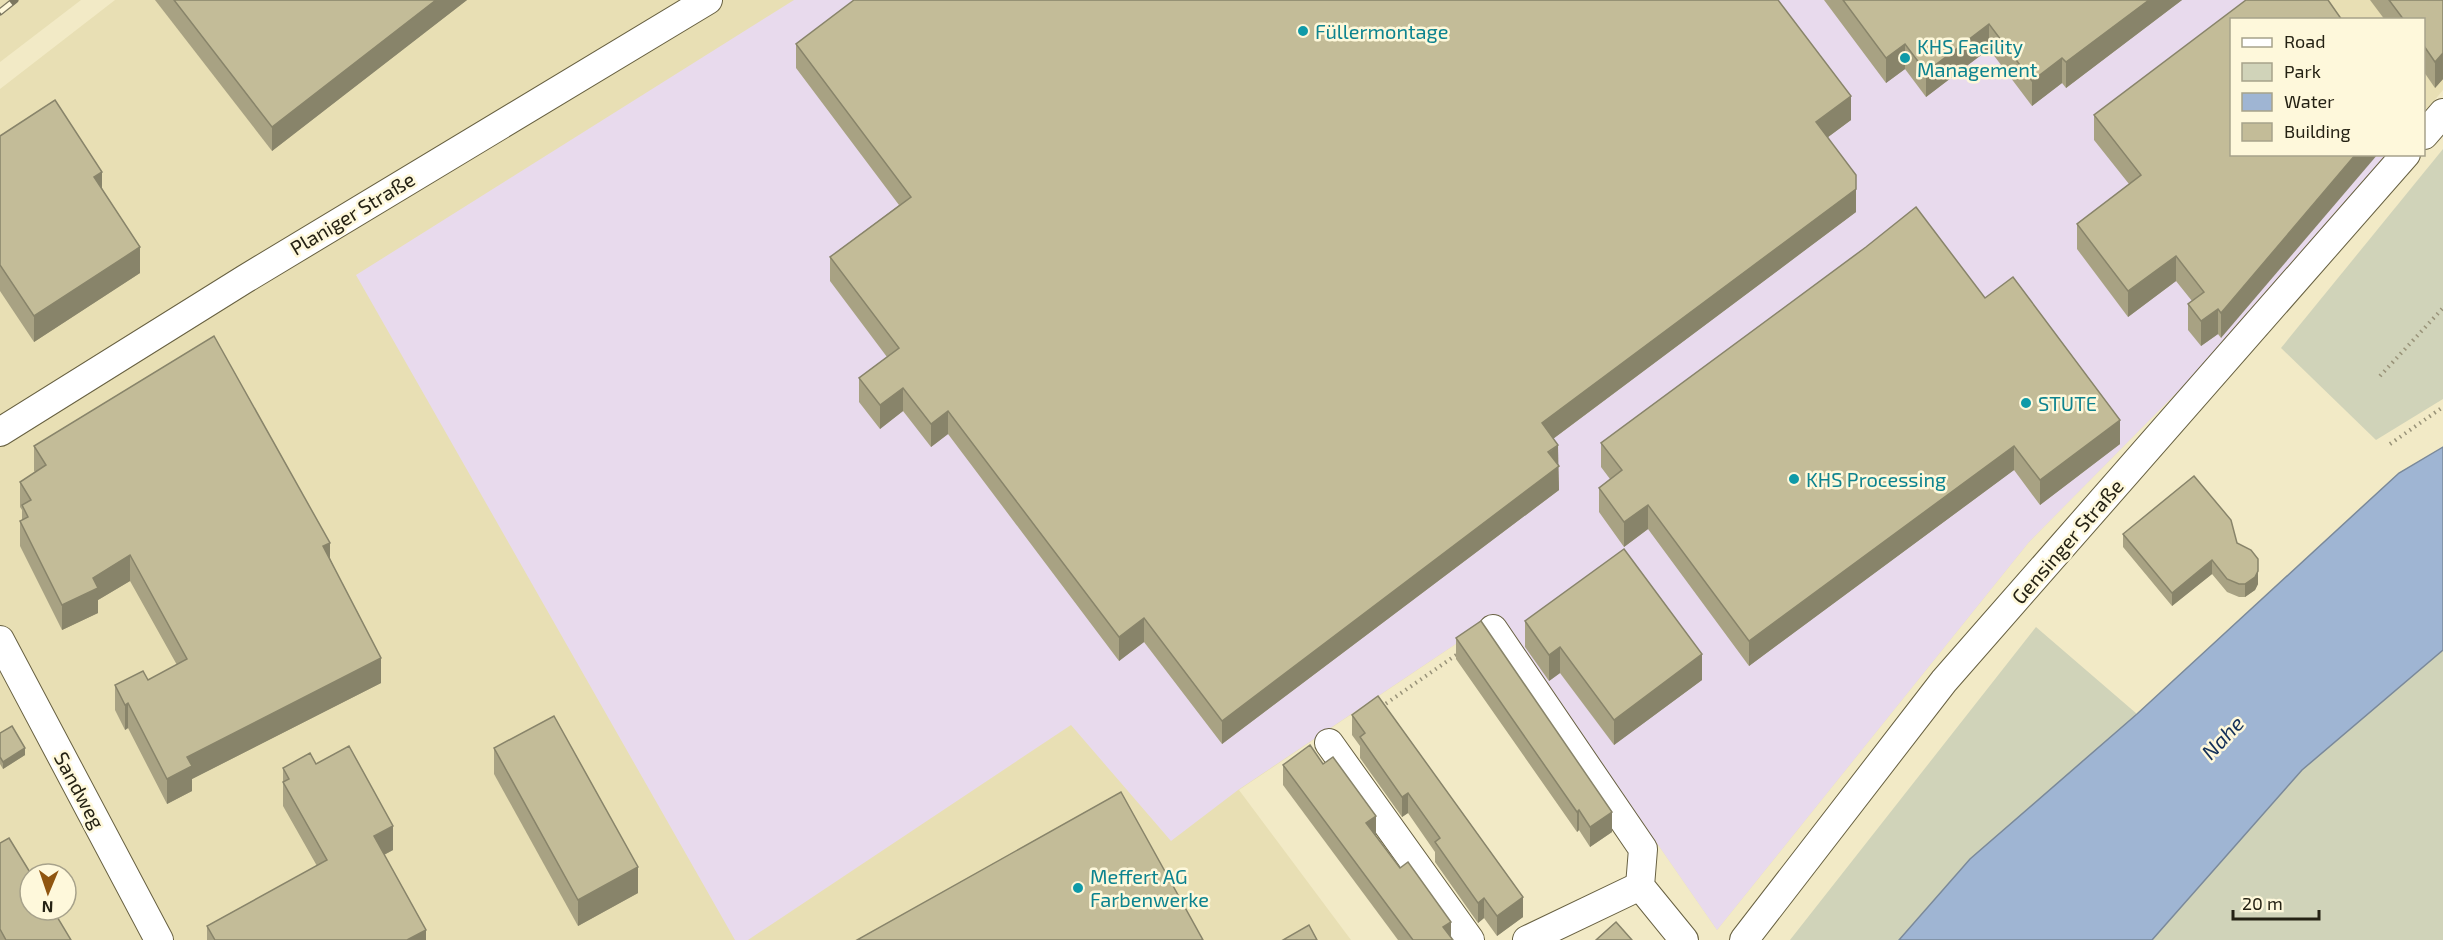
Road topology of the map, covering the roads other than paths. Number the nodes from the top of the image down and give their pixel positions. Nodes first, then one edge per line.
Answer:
1 (708, 0) edge
2 (2443, 113) edge
3 (2425, 134) edge
4 (2404, 156) edge
5 (0, 432) edge
6 (1493, 629) road end
7 (0, 640) edge
8 (1329, 743) dead end
9 (1640, 886) junction
10 (159, 940) edge
11 (1470, 940) edge
12 (1527, 940) edge
13 (1684, 940) edge
14 (1744, 940) edge

1 - 5 street, Planiger Straße
2 - 3 street
4 - 14 street, Gensinger Straße
6 - 9 street
7 - 10 street, Sandweg
8 - 11 street
9 - 12 street
9 - 13 street

